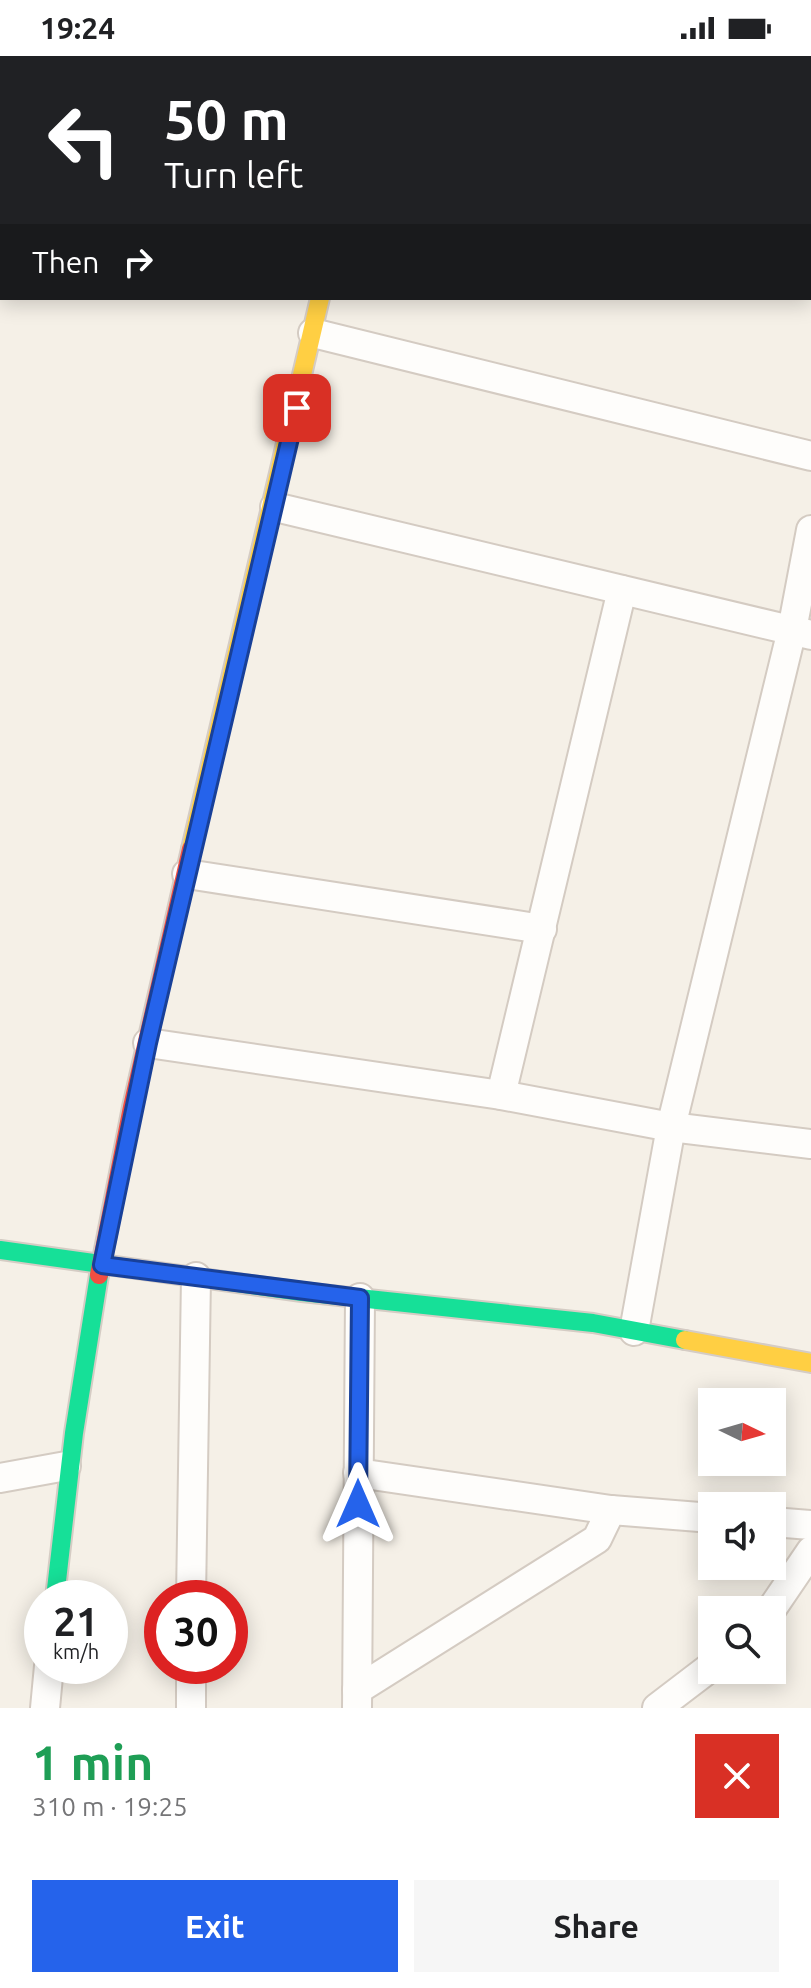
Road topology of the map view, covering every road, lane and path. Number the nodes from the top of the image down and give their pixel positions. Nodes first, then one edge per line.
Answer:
1 (320, 300) edge
2 (313, 333) junction
3 (811, 456) edge
4 (275, 507) junction
5 (811, 530) edge
6 (622, 590) junction
7 (801, 632) edge
8 (187, 874) junction
9 (542, 929) junction
10 (148, 1043) junction
11 (501, 1095) junction
12 (671, 1127) junction
13 (811, 1144) edge
14 (0, 1250) edge
15 (102, 1265) junction
16 (196, 1277) junction
17 (360, 1298) junction
18 (634, 1331) junction
19 (811, 1363) edge
20 (66, 1466) junction
21 (358, 1473) junction
22 (0, 1478) edge
23 (611, 1510) junction
24 (698, 1517) edge
25 (786, 1523) edge
26 (811, 1525) edge
27 (811, 1551) edge
28 (56, 1580) edge
29 (191, 1580) edge
30 (780, 1596) edge
31 (698, 1677) edge
32 (47, 1684) edge
33 (191, 1684) edge
34 (357, 1699) edge
35 (45, 1708) edge
36 (191, 1708) edge
37 (657, 1708) edge

1 - 2 street
2 - 3 street
2 - 4 street
4 - 6 street
4 - 8 street
5 - 7 street
6 - 7 street
6 - 9 street
7 - 12 street
8 - 9 street
8 - 10 street
9 - 11 street
10 - 11 street
10 - 15 street
11 - 12 street
12 - 13 street
12 - 18 street
14 - 15 street
15 - 16 street
15 - 20 street
16 - 17 street
16 - 29 street
17 - 18 street
17 - 21 street
18 - 19 street
20 - 22 street
20 - 28 street
21 - 23 street
21 - 34 street
23 - 24 street
23 - 34 street
25 - 26 street
27 - 30 street
31 - 37 street
32 - 35 street
33 - 36 street

